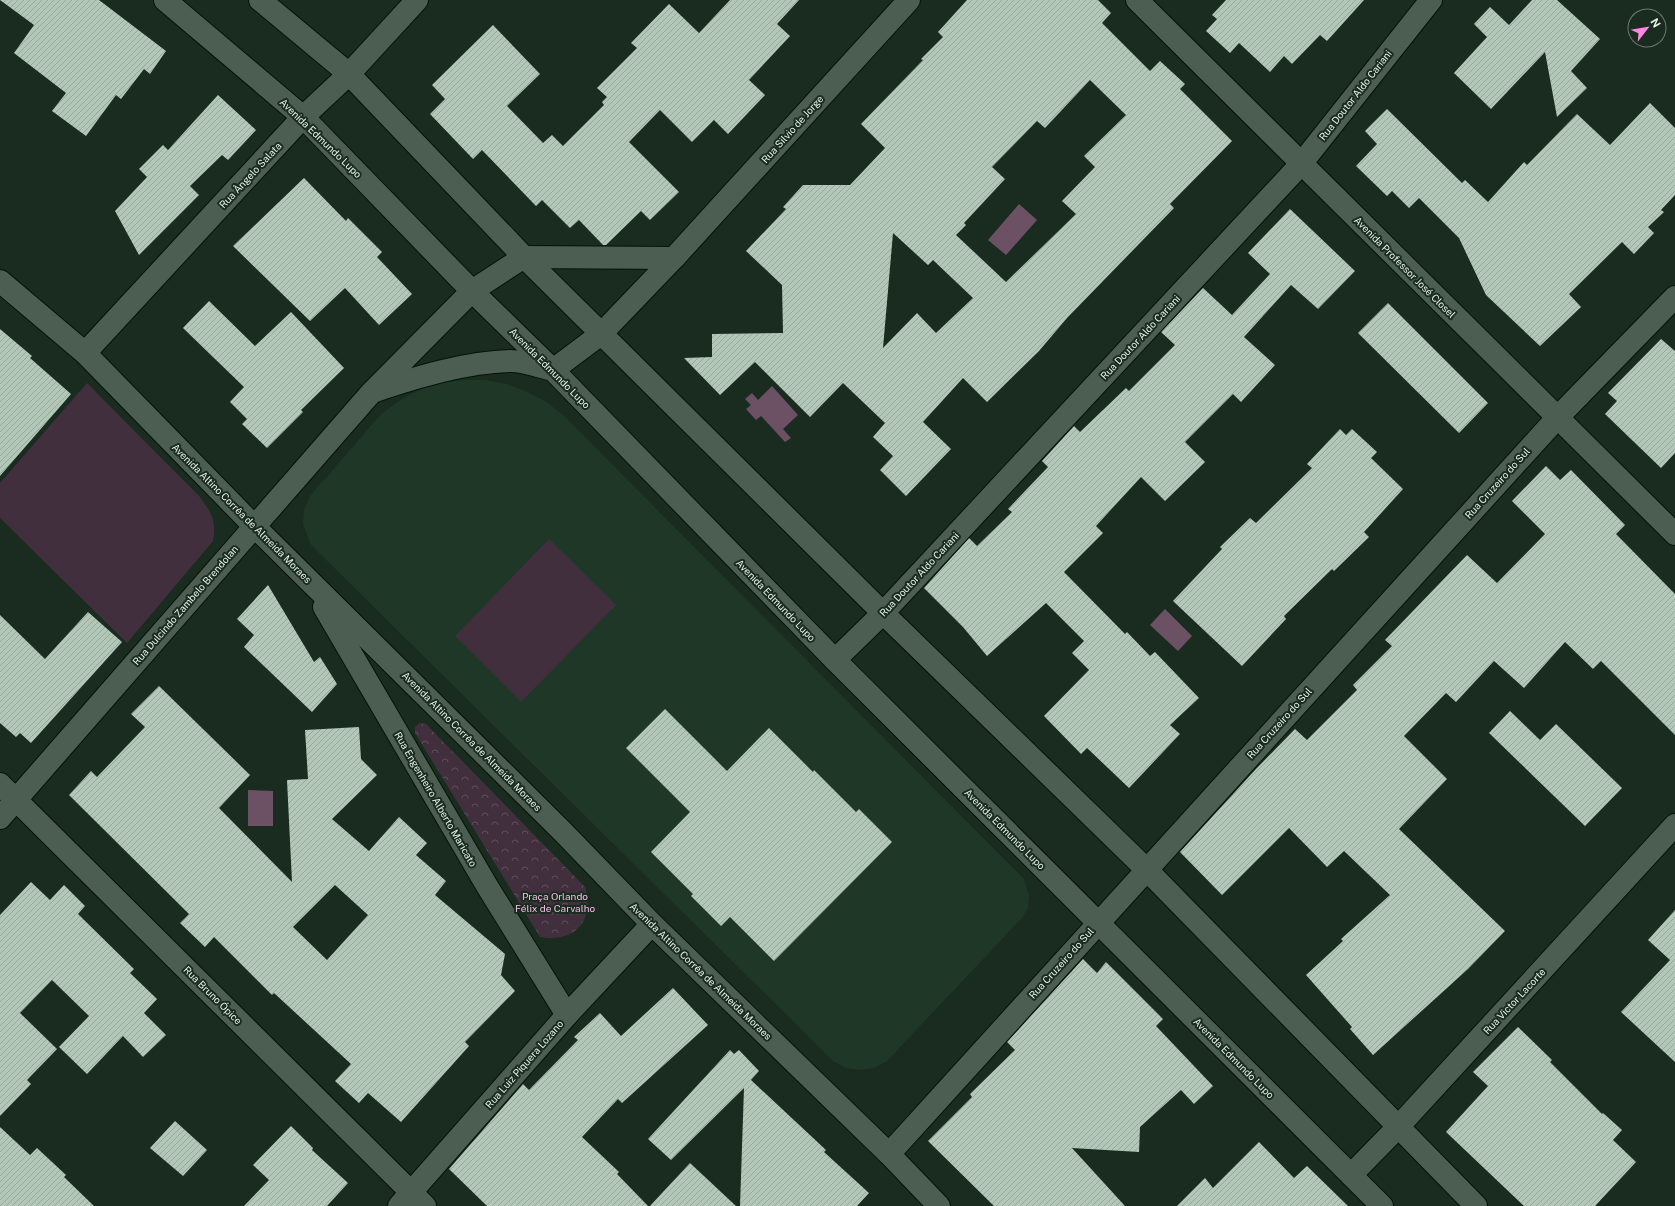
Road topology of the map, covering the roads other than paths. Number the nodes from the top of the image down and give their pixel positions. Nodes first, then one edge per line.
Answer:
1 (165, 0) edge
2 (260, 0) edge
3 (417, 0) edge
4 (909, 0) edge
5 (1136, 0) edge
6 (1430, 0) edge
7 (349, 74) junction
8 (303, 117) junction
9 (1301, 164) junction
10 (524, 257) junction
11 (674, 258) junction
12 (0, 281) edge
13 (472, 291) junction
14 (1675, 297) edge
15 (601, 334) junction
16 (85, 353) junction
17 (553, 370) junction
18 (372, 393) junction
19 (1556, 418) junction
20 (254, 526) junction
21 (1675, 534) edge
22 (309, 581) junction
23 (883, 613) junction
24 (834, 660) junction
25 (8, 792) edge
26 (0, 818) edge
27 (1675, 825) edge
28 (1146, 869) junction
29 (1098, 922) junction
30 (652, 924) junction
31 (567, 1015) junction
32 (1398, 1127) junction
33 (889, 1154) junction
34 (1351, 1176) junction
35 (412, 1201) edge
36 (940, 1206) edge
37 (1382, 1206) edge
38 (1476, 1206) edge

1 - 8 street, Avenida Edmundo Lupo
2 - 7 street
3 - 7 street, Rua Ângelo Salata
4 - 11 street, Rua Silvio de Jorge
5 - 9 street, Avenida Professor José Closel
6 - 9 street, Rua Doutor Aldo Cariani
7 - 8 street, Rua Ângelo Salata
7 - 10 street
8 - 13 street, Avenida Edmundo Lupo
8 - 16 street, Rua Ângelo Salata
9 - 19 street, Avenida Professor José Closel
9 - 23 street, Rua Doutor Aldo Cariani
10 - 11 street
10 - 13 street, Rua Dulcindo Zambelo Brendolan
10 - 15 street
11 - 15 street, Rua Silvio de Jorge
12 - 16 street, Avenida Altino Corrêa de Almeida Moraes
13 - 17 street, Avenida Edmundo Lupo
13 - 18 street, Rua Dulcindo Zambelo Brendolan
14 - 19 street, Rua Cruzeiro do Sul
15 - 17 street, Rua Silvio de Jorge
15 - 23 street
16 - 20 street, Avenida Altino Corrêa de Almeida Moraes
17 - 18 street, Rua Dulcindo Zambelo Brendolan
17 - 24 street, Avenida Edmundo Lupo
18 - 20 street, Rua Dulcindo Zambelo Brendolan
19 - 21 street, Avenida Professor José Closel
19 - 28 street, Rua Cruzeiro do Sul
20 - 22 street, Avenida Altino Corrêa de Almeida Moraes
20 - 25 street, Rua Dulcindo Zambelo Brendolan
22 - 30 street, Avenida Altino Corrêa de Almeida Moraes
22 - 31 street, Rua Engenheiro Alberto Maricato
23 - 24 street, Rua Doutor Aldo Cariani
23 - 28 street
24 - 29 street, Avenida Edmundo Lupo
25 - 26 street, Rua Dulcindo Zambelo Brendolan
25 - 35 street, Rua Bruno Ópice
27 - 32 street, Rua Victor Lacorte
28 - 29 street, Rua Cruzeiro do Sul
28 - 32 street
29 - 33 street, Rua Cruzeiro do Sul
29 - 34 street, Avenida Edmundo Lupo
30 - 31 street, Rua Luiz Piquera Lozano
30 - 33 street, Avenida Altino Corrêa de Almeida Moraes
31 - 35 street, Rua Luiz Piquera Lozano
32 - 34 street, Rua Victor Lacorte
32 - 38 street
33 - 36 street, Avenida Altino Corrêa de Almeida Moraes
34 - 37 street, Avenida Edmundo Lupo

